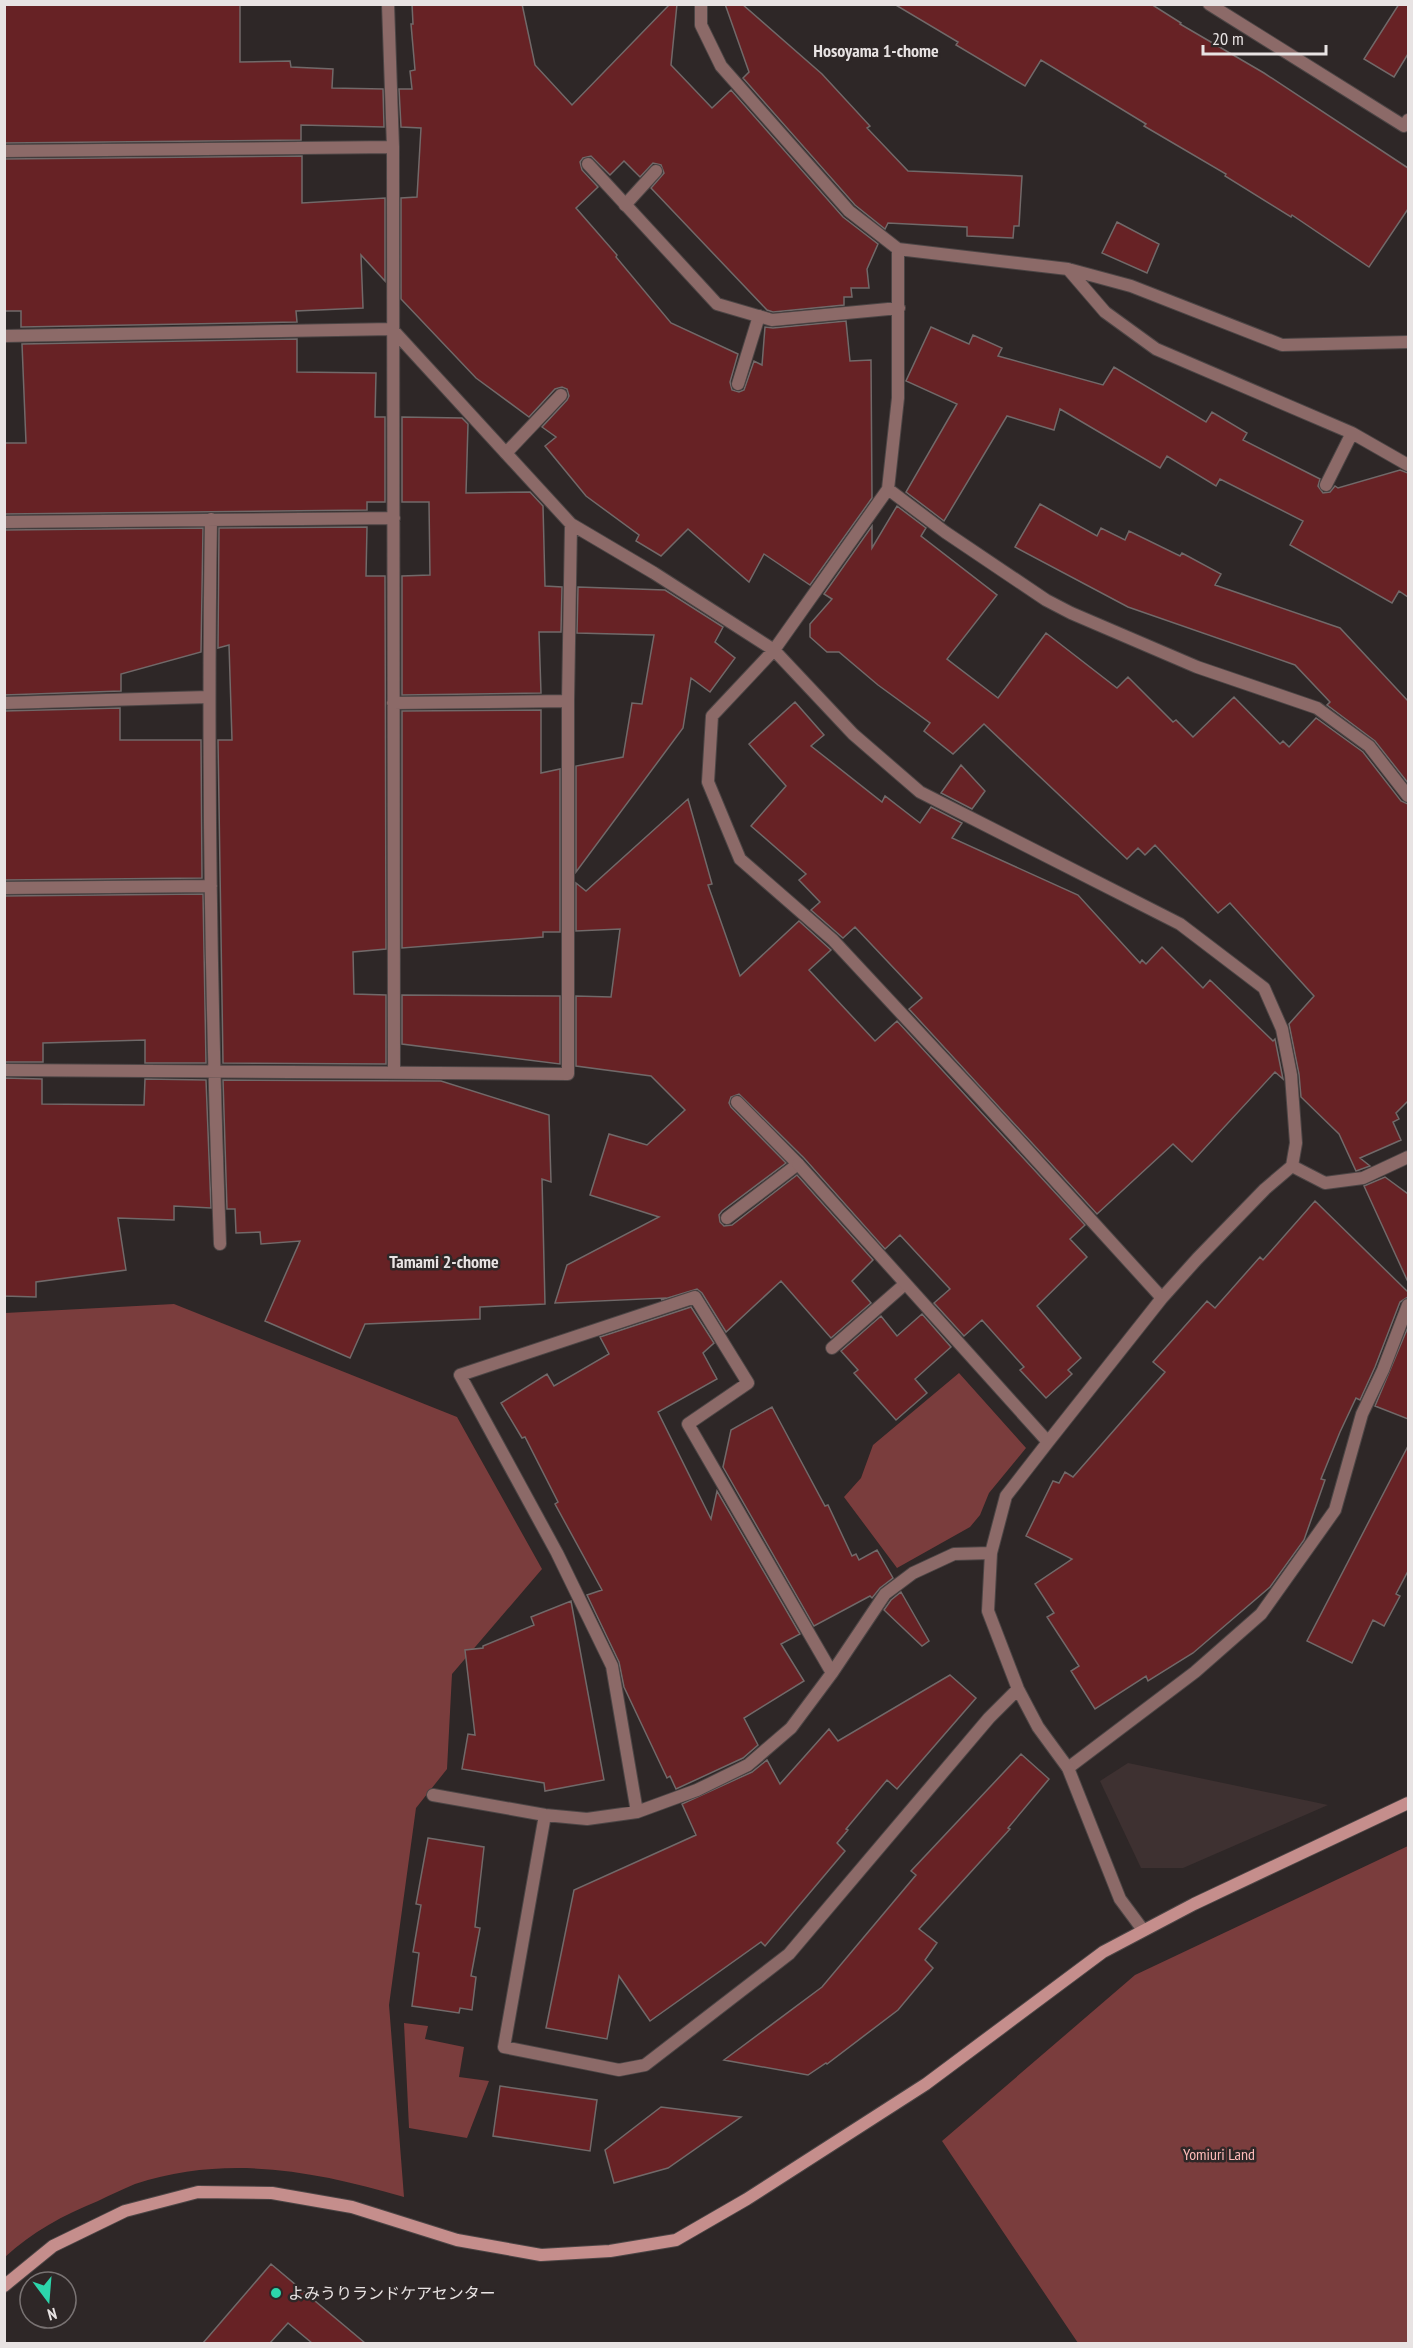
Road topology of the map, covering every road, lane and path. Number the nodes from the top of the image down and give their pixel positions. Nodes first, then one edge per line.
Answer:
1 (388, 4) edge
2 (702, 4) edge
3 (1209, 4) edge
4 (1408, 120) edge
5 (393, 147) junction
6 (4, 151) edge
7 (588, 164) dead end
8 (656, 171) dead end
9 (625, 205) junction
10 (898, 249) junction
11 (1068, 269) junction
12 (899, 308) junction
13 (759, 316) junction
14 (392, 329) junction
15 (4, 336) edge
16 (1408, 342) edge
17 (738, 384) dead end
18 (561, 395) dead end
19 (1352, 433) junction
20 (506, 453) junction
21 (1408, 465) edge
22 (1326, 485) dead end
23 (888, 489) junction
24 (394, 518) junction
25 (211, 519) junction
26 (4, 522) edge
27 (571, 524) junction
28 (774, 650) junction
29 (208, 697) junction
30 (568, 701) junction
31 (4, 703) edge
32 (393, 703) junction
33 (1408, 796) edge
34 (211, 886) junction
35 (4, 888) edge
36 (4, 1070) edge
37 (214, 1071) junction
38 (394, 1072) junction
39 (737, 1102) dead end
40 (1408, 1157) edge
41 (798, 1164) junction
42 (1292, 1166) junction
43 (727, 1218) dead end
44 (220, 1244) dead end
45 (905, 1284) junction
46 (1162, 1298) junction
47 (1408, 1305) edge
48 (832, 1348) dead end
49 (1048, 1442) junction
50 (991, 1553) junction
51 (832, 1673) junction
52 (1018, 1689) junction
53 (1068, 1768) junction
54 (433, 1795) dead end
55 (1408, 1803) edge
56 (637, 1812) junction
57 (545, 1815) junction
58 (1143, 1930) junction
59 (4, 2286) edge

1 - 5 street
2 - 10 street
3 - 4 street
5 - 6 street
5 - 14 street
7 - 9 street
8 - 9 street
9 - 13 street
10 - 11 street
10 - 12 street
11 - 16 street
11 - 19 street
12 - 13 street
12 - 23 street
13 - 17 street
14 - 15 street
14 - 20 street
14 - 24 street
18 - 20 street
19 - 21 street
19 - 22 street
20 - 27 street
23 - 28 street
23 - 33 street
24 - 25 street
24 - 32 street
25 - 26 street
25 - 29 street
27 - 28 street
27 - 30 street
28 - 42 street
28 - 46 street
29 - 31 street
29 - 34 street
30 - 32 street
30 - 38 street
32 - 38 street
34 - 35 street
34 - 37 street
36 - 37 street
37 - 38 street
37 - 44 street
39 - 41 street
40 - 42 street
41 - 43 street
41 - 45 street
42 - 46 street
45 - 48 street
45 - 49 street
46 - 49 street
47 - 53 street
49 - 50 street
50 - 51 street
50 - 52 street
51 - 56 street
51 - 56 street
52 - 53 street
52 - 57 street
53 - 58 street
54 - 57 street
55 - 58 street
56 - 57 street
58 - 59 street

